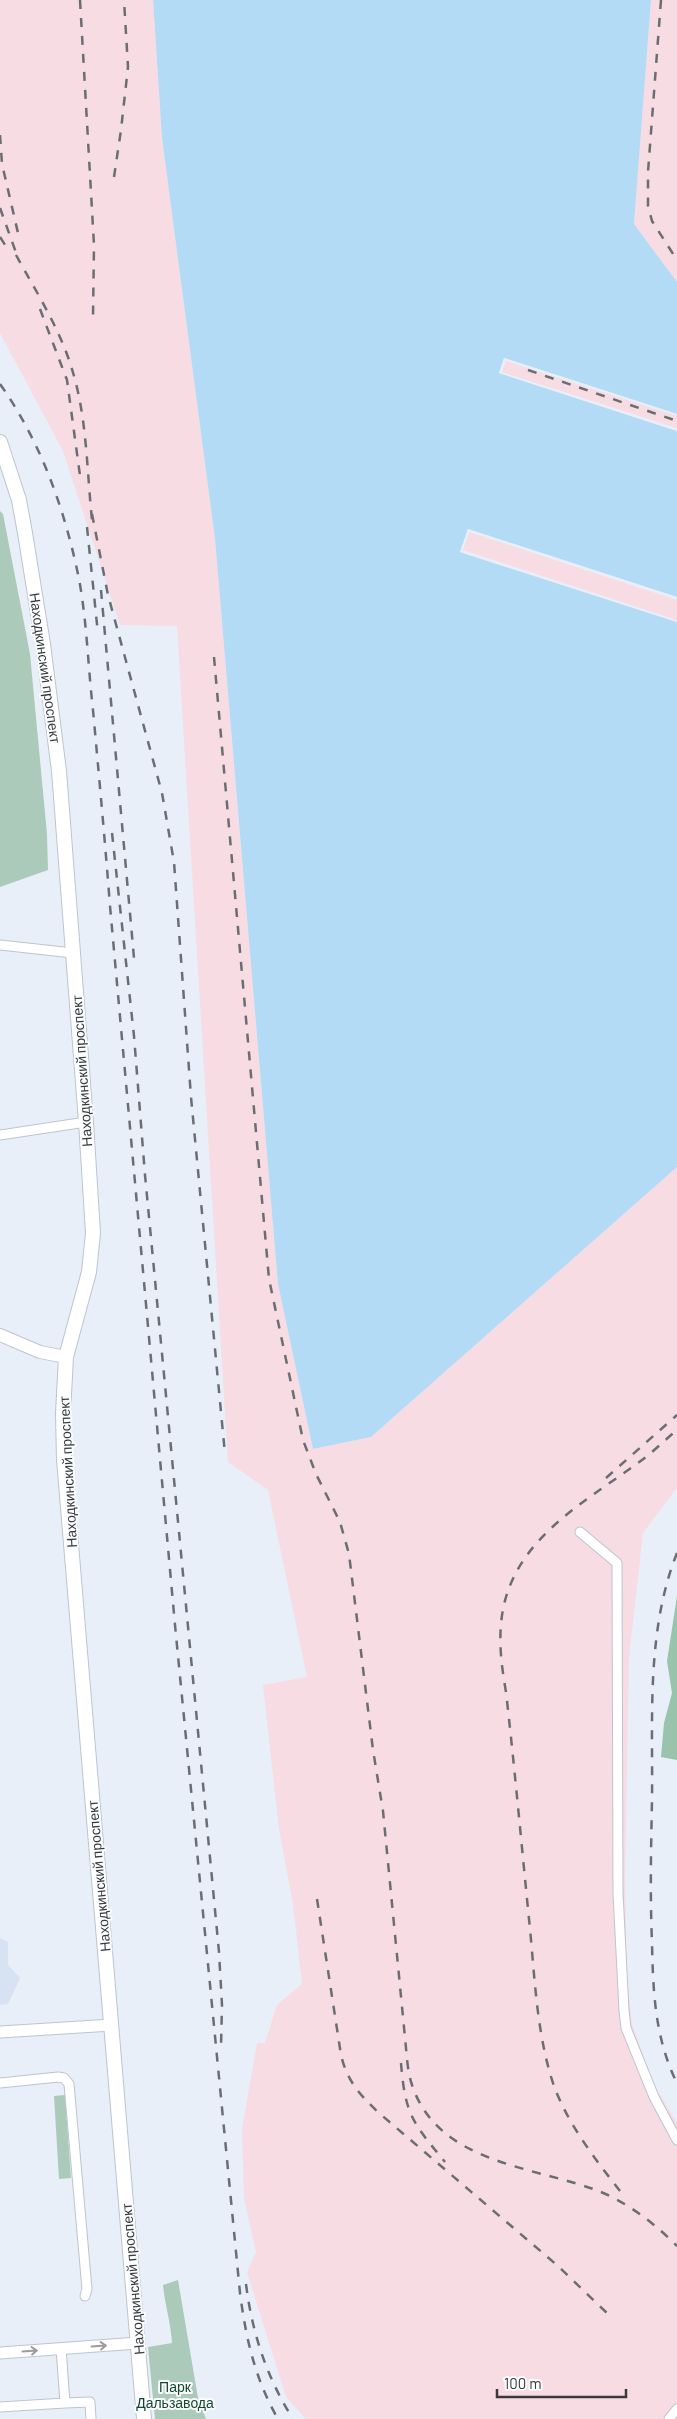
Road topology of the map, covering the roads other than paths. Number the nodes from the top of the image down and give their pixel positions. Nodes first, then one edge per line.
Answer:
1 (0, 442) edge
2 (0, 945) edge
3 (72, 953) junction
4 (86, 1122) junction
5 (0, 1135) edge
6 (0, 1335) edge
7 (66, 1358) junction
8 (580, 1532) dead end
9 (112, 2025) junction
10 (0, 2032) edge
11 (0, 2083) edge
12 (677, 2140) edge
13 (85, 2296) dead end
14 (138, 2343) junction
15 (61, 2348) junction
16 (0, 2353) edge
17 (65, 2403) junction
18 (0, 2407) edge
19 (677, 2409) edge
20 (92, 2419) edge
21 (144, 2419) edge
22 (669, 2419) edge

1 - 3 main road, Находкинский проспект
2 - 3 street
3 - 4 main road, Находкинский проспект
4 - 5 street
4 - 7 main road, Находкинский проспект
6 - 7 main road
7 - 9 main road, Находкинский проспект
8 - 12 street
9 - 10 street
9 - 14 main road, Находкинский проспект
11 - 13 street
15 -> 14 street
14 - 21 main road, Находкинский проспект
16 -> 15 street
15 - 17 street
17 - 18 street
17 - 20 street
19 - 22 street

